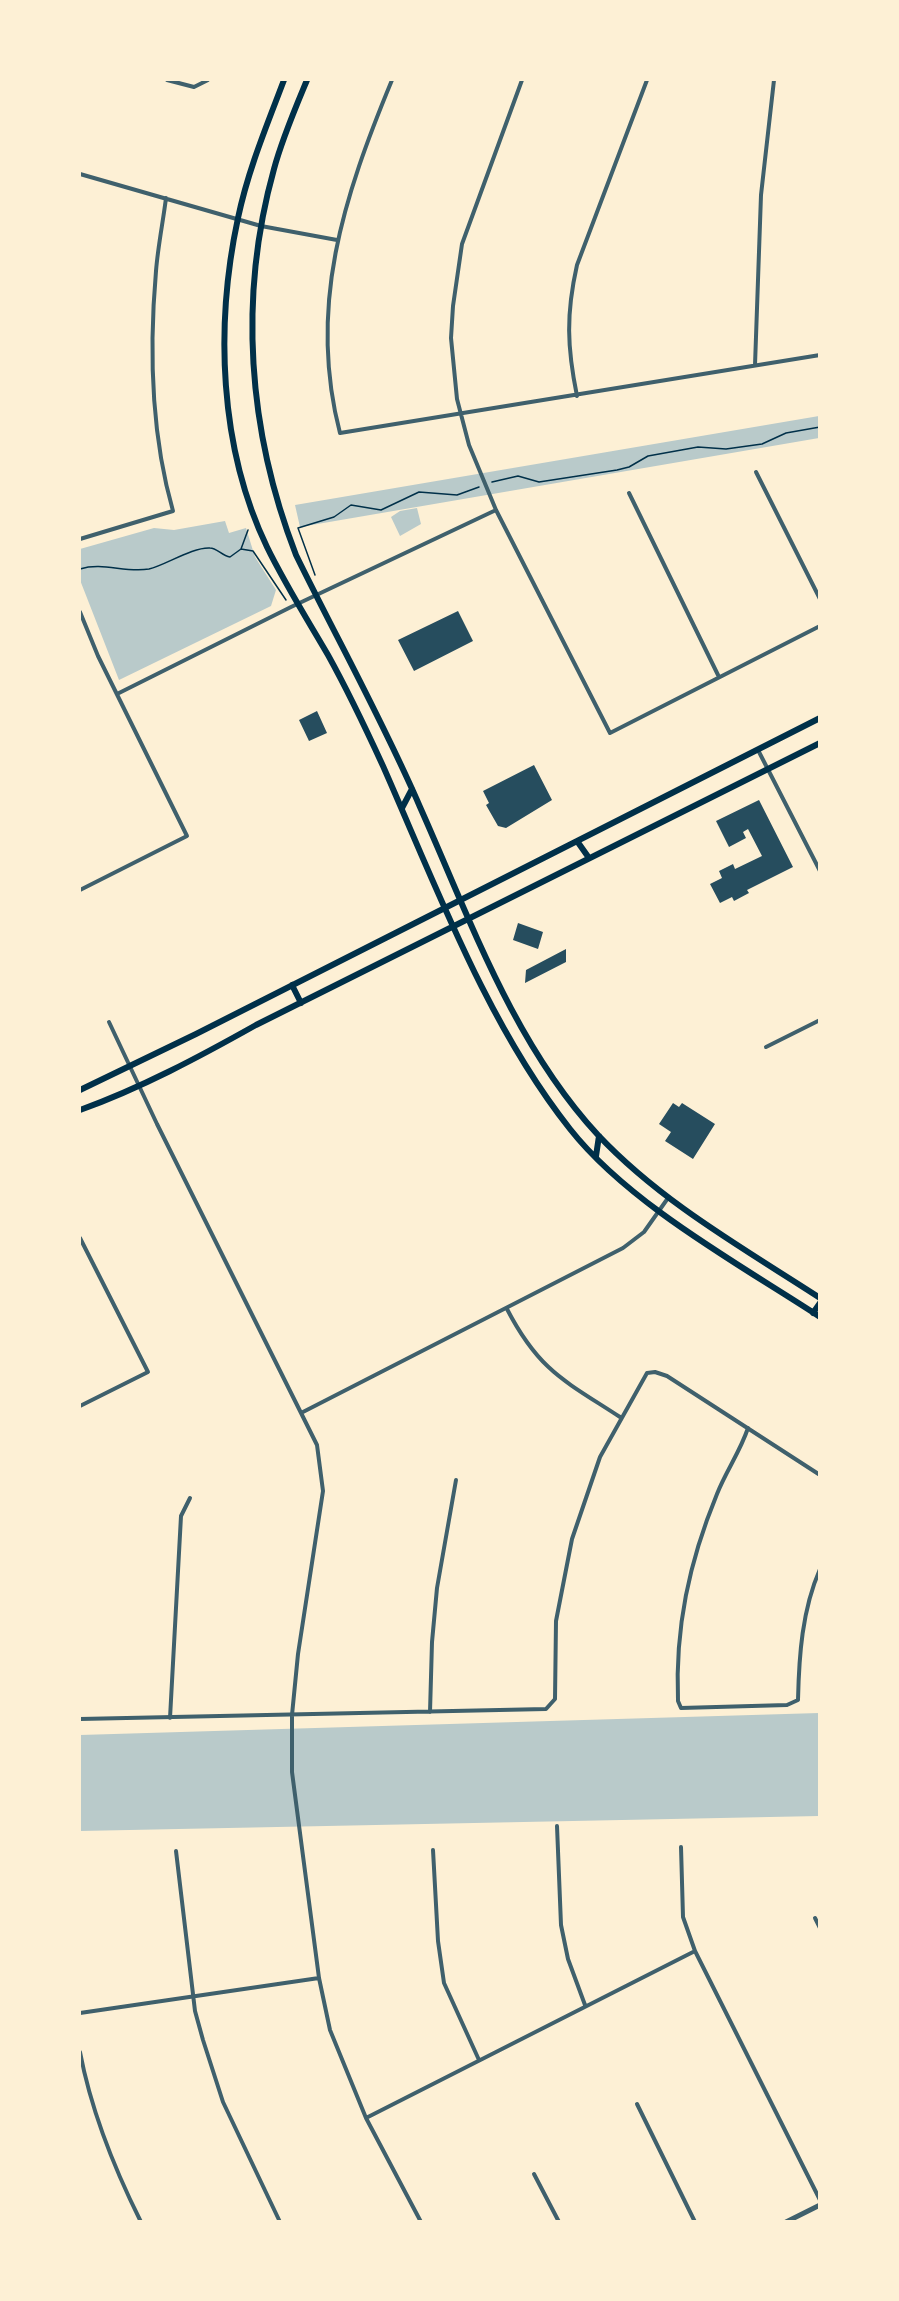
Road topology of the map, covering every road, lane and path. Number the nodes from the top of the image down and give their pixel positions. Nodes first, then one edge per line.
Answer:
1 (167, 80) edge
2 (208, 80) edge
3 (284, 80) edge
4 (307, 80) edge
5 (392, 80) edge
6 (522, 80) edge
7 (648, 80) edge
8 (774, 80) edge
9 (80, 174) edge
10 (166, 198) junction
11 (238, 219) junction
12 (261, 226) junction
13 (337, 240) junction
14 (819, 355) edge
15 (755, 366) junction
16 (577, 396) junction
17 (461, 415) junction
18 (819, 427) edge
19 (756, 472) dead end
20 (490, 482) dead end
21 (478, 487) dead end
22 (629, 493) dead end
23 (496, 510) junction
24 (248, 530) dead end
25 (80, 539) edge
26 (240, 549) junction
27 (80, 569) edge
28 (318, 582) dead end
29 (316, 596) junction
30 (819, 599) edge
31 (284, 601) dead end
32 (297, 605) junction
33 (80, 612) edge
34 (819, 626) edge
35 (719, 677) junction
36 (117, 694) junction
37 (378, 718) junction
38 (819, 718) edge
39 (364, 725) junction
40 (819, 743) edge
41 (758, 749) junction
42 (768, 769) junction
43 (412, 789) junction
44 (402, 808) junction
45 (577, 841) junction
46 (590, 858) junction
47 (819, 871) edge
48 (80, 889) edge
49 (460, 900) junction
50 (445, 908) junction
51 (468, 918) junction
52 (454, 926) junction
53 (292, 985) junction
54 (301, 1003) junction
55 (819, 1020) edge
56 (109, 1022) dead end
57 (766, 1047) dead end
58 (130, 1067) junction
59 (558, 1085) junction
60 (138, 1086) junction
61 (80, 1090) edge
62 (545, 1094) junction
63 (80, 1110) edge
64 (599, 1136) junction
65 (596, 1156) junction
66 (668, 1198) junction
67 (660, 1211) junction
68 (80, 1238) edge
69 (819, 1301) edge
70 (507, 1309) junction
71 (813, 1313) junction
72 (819, 1317) edge
73 (80, 1406) edge
74 (301, 1413) junction
75 (620, 1417) junction
76 (748, 1428) junction
77 (819, 1475) edge
78 (456, 1480) dead end
79 (190, 1498) dead end
80 (819, 1569) edge
81 (430, 1713) junction
82 (292, 1715) junction
83 (170, 1718) junction
84 (80, 1719) edge
85 (557, 1826) dead end
86 (681, 1847) dead end
87 (433, 1850) dead end
88 (176, 1851) dead end
89 (815, 1918) dead end
90 (819, 1928) edge
91 (695, 1952) junction
92 (319, 1978) junction
93 (194, 1996) junction
94 (585, 2005) junction
95 (80, 2013) edge
96 (80, 2052) edge
97 (479, 2060) junction
98 (637, 2104) dead end
99 (366, 2118) junction
100 (534, 2174) dead end
101 (819, 2202) edge
102 (141, 2222) edge
103 (280, 2222) edge
104 (421, 2222) edge
105 (559, 2222) edge
106 (695, 2222) edge
107 (786, 2222) edge

1 - 2 street
3 - 11 main road
4 - 12 main road
5 - 13 street
6 - 17 street
7 - 16 street
8 - 15 street
9 - 10 street
10 - 11 street
10 - 25 street
11 - 12 street
11 - 32 main road
12 - 13 street
12 - 29 main road
13 - 17 street
14 - 15 street
15 - 16 street
16 - 17 street
17 - 23 street
18 - 20 path
19 - 30 street
21 - 28 path
22 - 35 street
23 - 29 street
23 - 35 street
24 - 26 path
26 - 27 path
26 - 31 path
29 - 32 street
29 - 37 main road
32 - 36 street
32 - 39 main road
33 - 36 street
34 - 35 street
36 - 48 street
37 - 39 main road
37 - 43 main road
38 - 41 main road
39 - 44 main road
40 - 42 main road
41 - 42 street
41 - 45 main road
42 - 46 main road
42 - 47 street
43 - 44 main road
43 - 49 main road
44 - 50 main road
45 - 46 main road
45 - 49 main road
46 - 51 main road
49 - 50 main road
49 - 51 main road
50 - 52 main road
50 - 53 main road
51 - 52 main road
51 - 59 main road
52 - 54 main road
52 - 62 main road
53 - 54 main road
53 - 58 main road
54 - 60 main road
55 - 57 street
56 - 58 street
58 - 60 street
58 - 61 main road
59 - 62 main road
59 - 64 main road
60 - 63 main road
60 - 74 street
62 - 65 main road
64 - 65 main road
64 - 66 main road
65 - 67 main road
66 - 67 street
66 - 69 main road
67 - 70 street
67 - 71 main road
68 - 73 street
69 - 71 main road
70 - 74 street
70 - 75 street
71 - 72 main road
74 - 82 street
75 - 76 street
75 - 81 street
76 - 77 street
76 - 80 street
78 - 81 street
79 - 83 street
81 - 82 street
82 - 83 street
82 - 92 street
83 - 84 street
85 - 94 street
86 - 91 street
87 - 97 street
88 - 93 street
89 - 90 street
91 - 94 street
91 - 101 street
92 - 93 street
92 - 99 street
93 - 95 street
93 - 103 street
94 - 97 street
96 - 102 street
97 - 99 street
98 - 106 street
99 - 104 street
100 - 105 street
101 - 107 street

